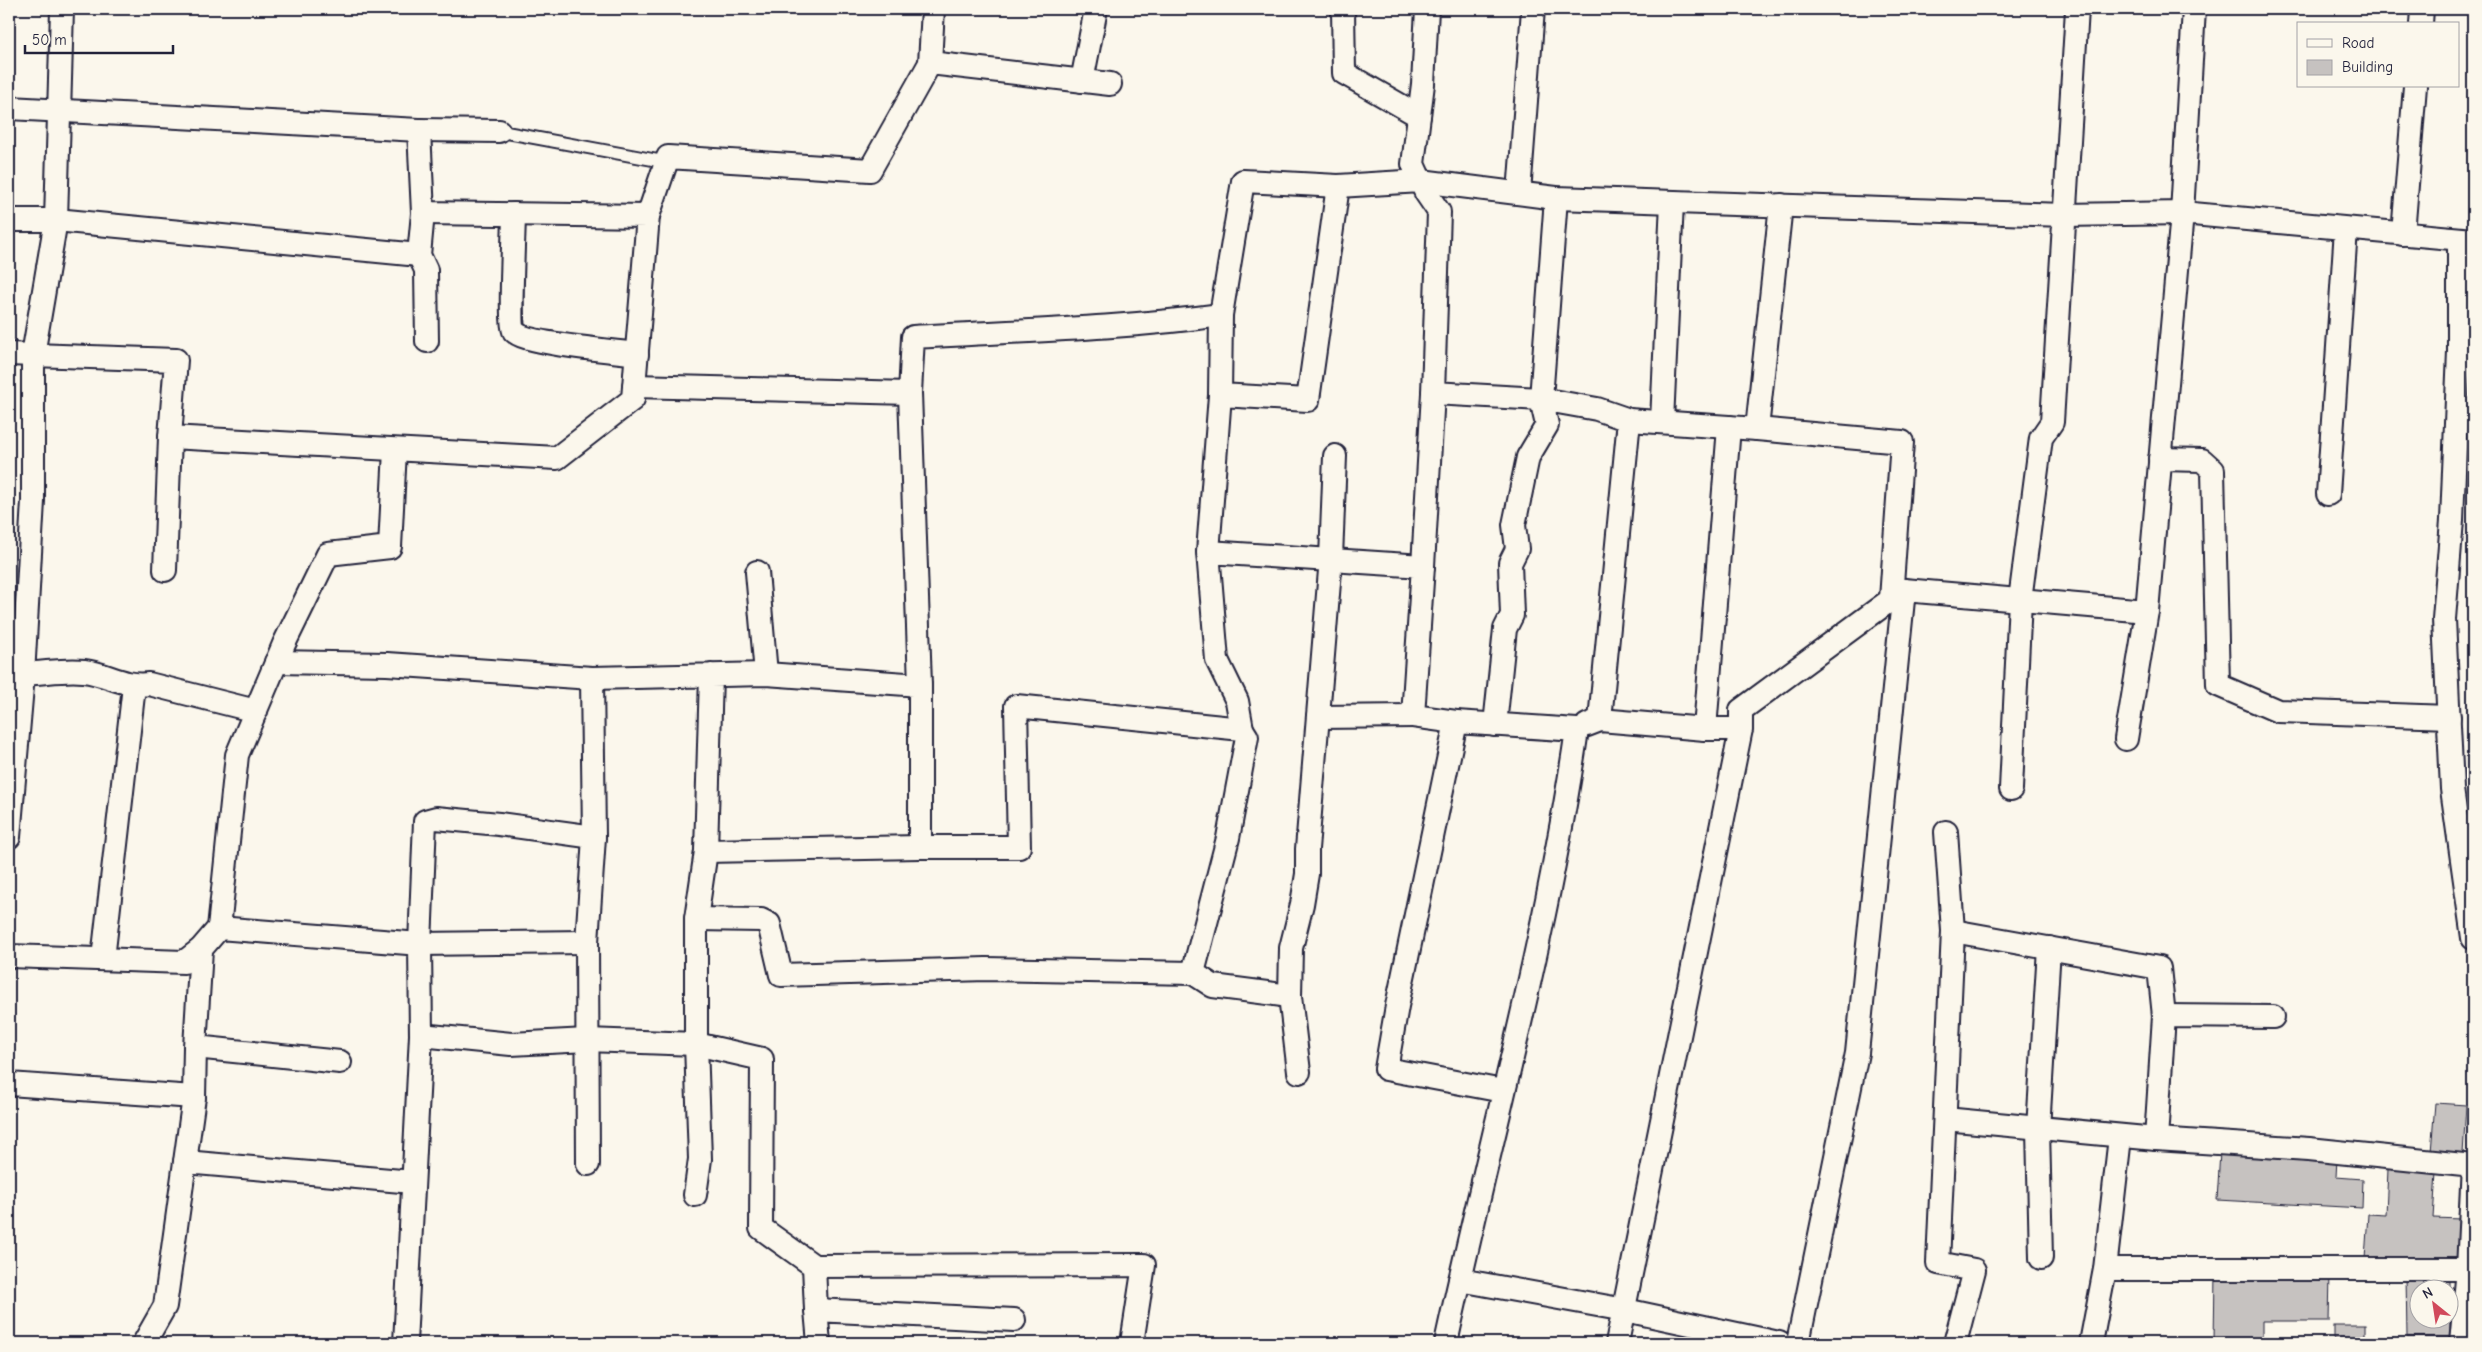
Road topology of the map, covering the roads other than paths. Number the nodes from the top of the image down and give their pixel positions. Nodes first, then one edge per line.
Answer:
1 (62, 9) edge
2 (934, 9) edge
3 (1096, 9) edge
4 (1343, 9) edge
5 (1427, 9) edge
6 (1534, 9) edge
7 (2077, 9) edge
8 (2194, 9) edge
9 (2422, 9) edge
10 (2421, 22) edge
11 (930, 63) junction
12 (1082, 81) junction
13 (1110, 84) dead end
14 (2415, 88) edge
15 (9, 108) edge
16 (59, 112) junction
17 (1419, 116) junction
18 (419, 130) junction
19 (499, 131) joint
20 (666, 162) junction
21 (1421, 181) junction
22 (1338, 186) junction
23 (1520, 193) junction
24 (1556, 198) junction
25 (1672, 202) junction
26 (1781, 205) junction
27 (423, 212) junction
28 (2182, 213) junction
29 (514, 214) junction
30 (2065, 215) junction
31 (648, 216) junction
32 (9, 220) edge
33 (56, 220) junction
34 (2346, 229) junction
35 (2403, 234) junction
36 (2466, 240) edge
37 (419, 255) junction
38 (1222, 315) junction
39 (427, 341) dead end
40 (9, 354) edge
41 (637, 354) junction
42 (33, 355) junction
43 (634, 386) junction
44 (910, 393) junction
45 (1433, 393) junction
46 (1220, 395) junction
47 (1541, 399) junction
48 (1629, 420) junction
49 (1662, 422) junction
50 (1729, 427) junction
51 (1757, 429) junction
52 (170, 437) junction
53 (396, 450) junction
54 (1336, 456) dead end
55 (2160, 459) junction
56 (2328, 494) dead end
57 (1208, 552) junction
58 (1330, 558) junction
59 (1423, 566) junction
60 (165, 570) dead end
61 (757, 572) dead end
62 (1898, 595) junction
63 (2020, 600) junction
64 (2147, 611) junction
65 (276, 662) junction
66 (16, 674) edge
67 (766, 674) junction
68 (711, 675) junction
69 (592, 678) junction
70 (920, 685) junction
71 (134, 686) junction
72 (256, 711) junction
73 (1413, 716) junction
74 (2449, 717) junction
75 (1318, 718) junction
76 (1600, 720) junction
77 (1456, 722) junction
78 (1495, 724) junction
79 (1242, 729) junction
80 (1705, 729) junction
81 (1577, 730) junction
82 (1741, 730) junction
83 (2126, 739) dead end
84 (2011, 789) dead end
85 (1946, 832) dead end
86 (9, 837) edge
87 (594, 837) junction
88 (920, 847) junction
89 (706, 851) junction
90 (696, 919) junction
91 (219, 928) junction
92 (1952, 931) junction
93 (2473, 938) edge
94 (587, 942) junction
95 (420, 944) junction
96 (2049, 948) junction
97 (201, 949) junction
98 (9, 956) edge
99 (103, 959) junction
100 (1193, 972) junction
101 (1290, 996) junction
102 (2164, 1016) junction
103 (2273, 1016) dead end
104 (421, 1035) junction
105 (587, 1040) junction
106 (696, 1044) junction
107 (195, 1047) junction
108 (340, 1062) dead end
109 (1299, 1072) dead end
110 (9, 1084) edge
111 (1503, 1091) junction
112 (194, 1097) junction
113 (1945, 1119) junction
114 (2038, 1129) junction
115 (2120, 1136) junction
116 (2156, 1139) junction
117 (185, 1162) junction
118 (588, 1164) dead end
119 (2473, 1165) edge
120 (414, 1182) junction
121 (695, 1195) dead end
122 (2040, 1258) dead end
123 (814, 1266) junction
124 (2106, 1269) junction
125 (2468, 1269) junction
126 (1460, 1280) junction
127 (816, 1310) junction
128 (1625, 1310) junction
129 (1014, 1320) dead end
130 (144, 1343) edge
131 (405, 1343) edge
132 (819, 1343) edge
133 (1132, 1343) edge
134 (1446, 1343) edge
135 (1617, 1343) edge
136 (1779, 1343) edge
137 (1798, 1343) edge
138 (1955, 1343) edge
139 (2091, 1343) edge
140 (2461, 1343) edge

1 - 16 street
2 - 11 street
3 - 12 street
4 - 17 street
5 - 17 street
6 - 23 street
7 - 30 street
8 - 28 street
9 - 10 street
11 - 12 street
11 - 20 street
12 - 13 street
14 - 35 street
15 - 16 street
16 - 18 street
16 - 33 street
17 - 21 street
18 - 19 street
18 - 27 street
19 - 20 lane
20 - 31 street
21 - 22 street
21 - 23 street
21 - 45 street
22 - 38 street
22 - 46 street
23 - 24 street
24 - 25 street
24 - 47 street
25 - 26 street
25 - 49 street
26 - 30 street
26 - 51 street
27 - 29 street
27 - 37 street
28 - 30 street
28 - 34 street
28 - 55 street
29 - 31 street
29 - 41 street
30 - 63 street
31 - 41 street
32 - 33 street
33 - 37 street
33 - 42 street
34 - 35 street
34 - 56 street
35 - 36 street
36 - 74 street
37 - 39 street
38 - 44 street
38 - 46 street
40 - 42 street
41 - 43 street
42 - 52 street
42 - 66 street
43 - 44 street
43 - 53 street
44 - 70 street
45 - 47 street
45 - 59 street
46 - 57 street
47 - 48 street
47 - 78 street
48 - 49 street
48 - 76 street
49 - 50 street
50 - 51 street
50 - 80 street
51 - 62 street
52 - 53 street
52 - 60 street
53 - 65 street
54 - 58 street
55 - 64 street
55 - 74 street
57 - 58 street
57 - 79 street
58 - 59 street
58 - 75 street
59 - 73 street
61 - 67 street
62 - 63 street
62 - 82 street
62 - 137 street
63 - 64 street
63 - 84 street
64 - 83 street
65 - 69 street
65 - 72 street
66 - 71 street
66 - 86 street
67 - 68 street
67 - 70 street
68 - 69 street
68 - 89 street
69 - 87 street
70 - 88 street
71 - 72 street
71 - 99 street
72 - 91 street
73 - 75 street
73 - 77 street
74 - 93 street
75 - 101 street
76 - 80 street
76 - 81 street
77 - 78 street
77 - 111 street
78 - 81 street
79 - 88 street
79 - 100 street
80 - 82 street
81 - 111 street
82 - 128 street
85 - 92 street
87 - 94 street
87 - 95 street
88 - 89 street
89 - 90 street
90 - 100 street
90 - 106 street
91 - 95 street
91 - 97 street
92 - 96 street
92 - 113 street
94 - 95 street
94 - 105 street
95 - 104 street
96 - 102 street
96 - 114 street
97 - 99 street
97 - 107 street
98 - 99 street
100 - 101 street
101 - 109 street
102 - 103 street
102 - 116 street
104 - 105 street
104 - 120 street
105 - 106 street
105 - 118 street
106 - 121 street
106 - 123 street
107 - 108 street
107 - 112 street
110 - 112 street
111 - 126 street
112 - 117 street
113 - 114 street
113 - 138 street
114 - 115 street
114 - 122 street
115 - 116 street
115 - 124 street
116 - 119 street
117 - 120 street
117 - 130 street
119 - 125 street
120 - 131 street
123 - 127 street
123 - 133 street
124 - 125 street
124 - 139 street
125 - 140 street
126 - 128 street
126 - 134 street
127 - 129 street
127 - 132 street
128 - 135 street
128 - 136 street

